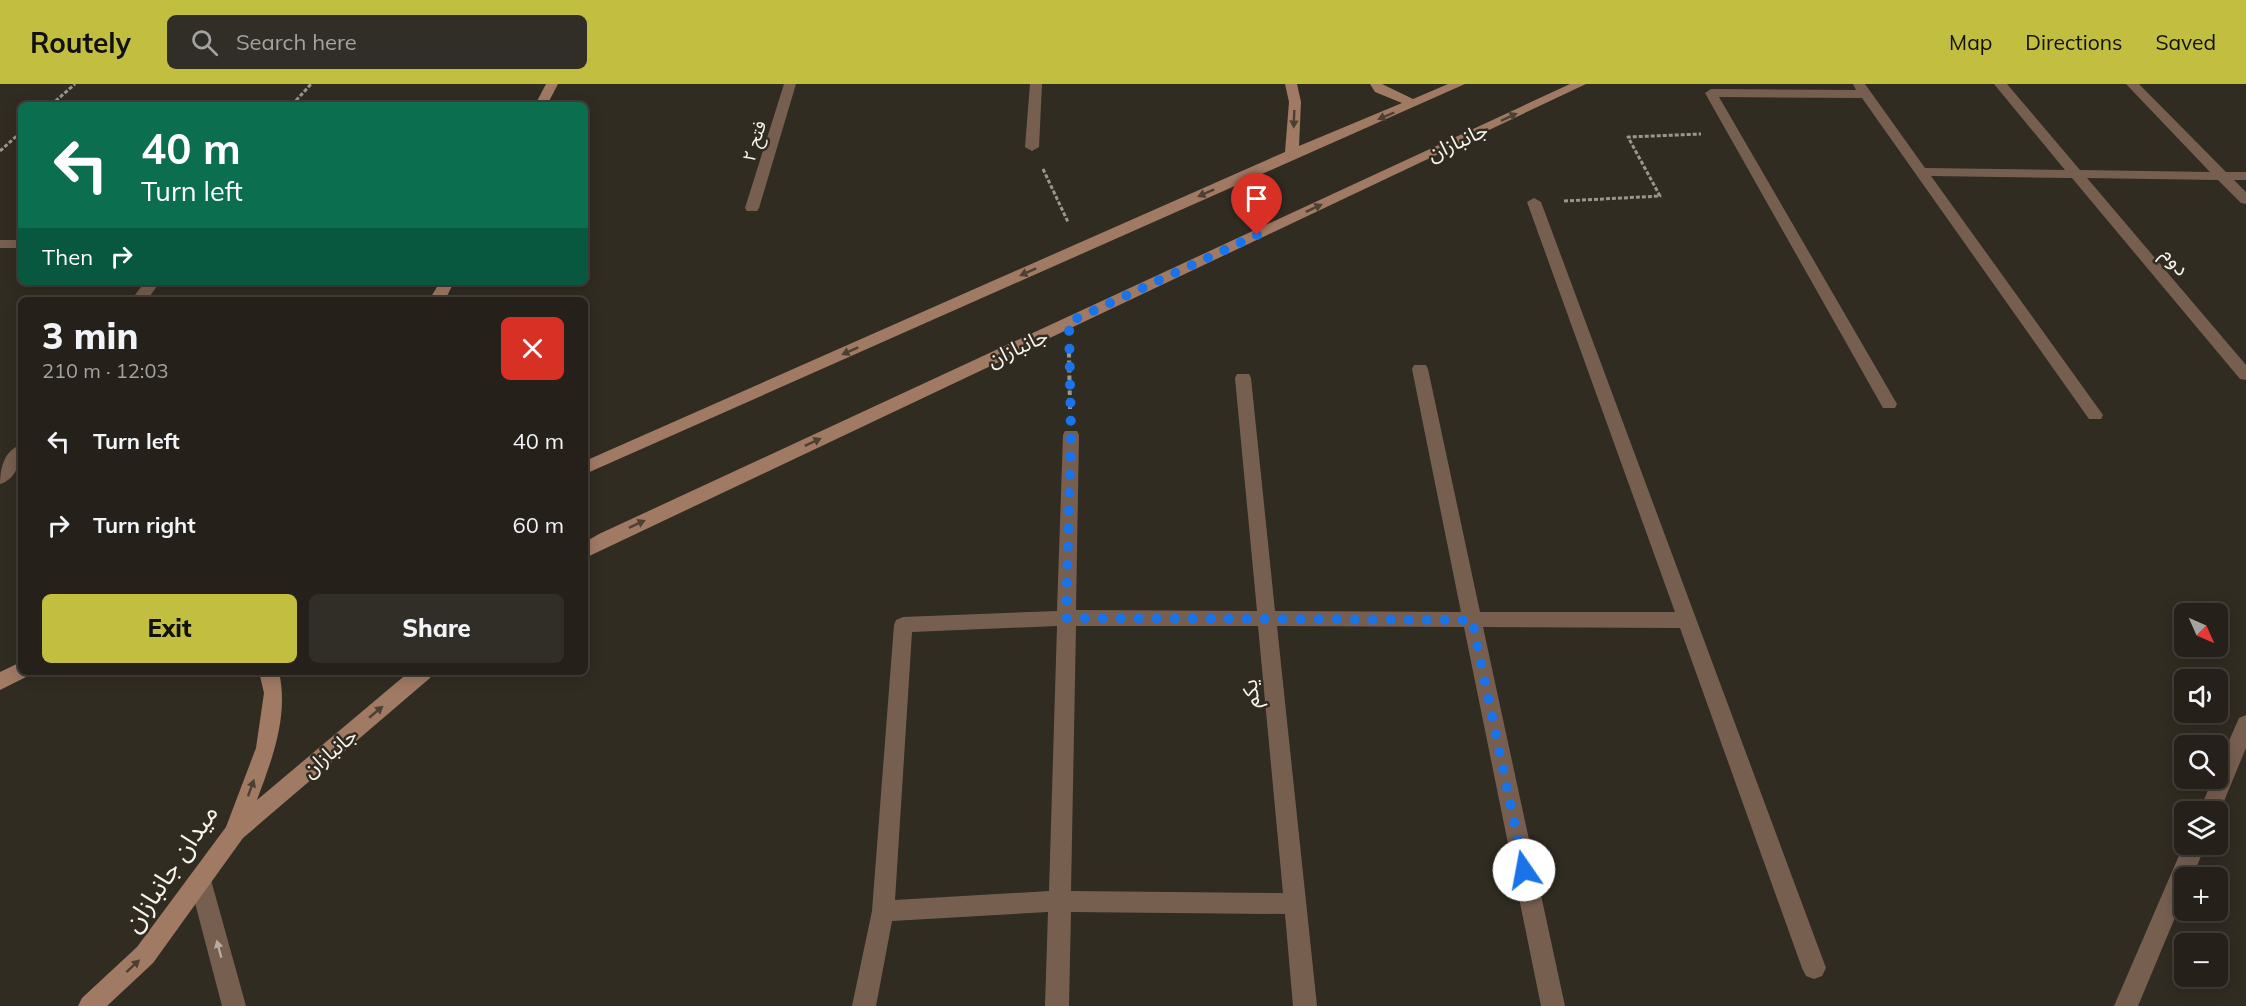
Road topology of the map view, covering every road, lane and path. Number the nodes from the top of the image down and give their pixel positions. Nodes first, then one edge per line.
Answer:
1 (75, 84) edge
2 (310, 84) edge
3 (552, 84) edge
4 (790, 84) edge
5 (1036, 84) edge
6 (1291, 84) edge
7 (1376, 84) edge
8 (1458, 84) edge
9 (1580, 84) edge
10 (2000, 84) edge
11 (2132, 84) edge
12 (1861, 89) edge
13 (54, 102) edge
14 (295, 102) edge
15 (543, 102) edge
16 (1414, 104) junction
17 (1734, 133) junction
18 (18, 135) edge
19 (1032, 147) joint
20 (0, 151) edge
21 (1292, 154) junction
22 (1921, 172) junction
23 (2074, 174) junction
24 (2223, 176) junction
25 (2246, 176) edge
26 (2246, 200) edge
27 (1534, 202) joint
28 (752, 208) dead end
29 (0, 244) edge
30 (18, 244) edge
31 (1080, 249) junction
32 (151, 285) edge
33 (141, 297) edge
34 (1069, 322) junction
35 (1420, 369) dead end
36 (2246, 375) edge
37 (1244, 378) dead end
38 (1889, 404) dead end
39 (2095, 415) dead end
40 (1071, 435) joint
41 (18, 455) edge
42 (588, 467) edge
43 (0, 478) edge
44 (588, 549) edge
45 (1066, 618) junction
46 (1267, 619) junction
47 (1472, 620) junction
48 (1687, 620) junction
49 (18, 672) edge
50 (270, 675) edge
51 (419, 675) edge
52 (0, 682) edge
53 (2246, 724) edge
54 (2214, 801) edge
55 (235, 832) junction
56 (2190, 855) edge
57 (200, 880) junction
58 (1059, 901) junction
59 (1295, 904) junction
60 (883, 912) junction
61 (1814, 968) dead end
62 (90, 1006) edge
63 (234, 1006) edge
64 (864, 1006) edge
65 (1057, 1006) edge
66 (1305, 1006) edge
67 (1553, 1006) edge
68 (2126, 1006) edge

1 - 13 path
2 - 14 path
3 - 15 street
4 - 28 street, فتح ۲
5 - 19 street
6 -> 21 street
7 - 16 street
8 - 16 street
34 -> 9 street, جانبازان
10 - 23 street, دوم
11 - 24 street
12 - 17 street
12 - 22 street
16 -> 21 street
17 - 27 path
17 - 38 street
18 - 20 path
19 - 31 path
21 -> 31 street
22 - 23 street
22 - 39 street
23 - 24 street
23 - 36 street, دوم
24 - 25 street
24 - 26 street
27 - 48 street
29 - 30 street
31 -> 42 street
32 - 33 street
34 - 40 path
44 -> 34 street, جانبازان
35 - 47 street
37 - 46 street, یکم
40 - 45 street
41 - 43 street
45 - 46 street
45 - 58 street
45 - 60 street
46 - 47 street
46 - 59 street, یکم
47 - 48 street
47 - 67 street
48 - 61 street
49 - 52 street
55 -> 50 street, میدان جانبازان
55 -> 51 street, جانبازان
53 - 54 street
55 - 57 street, میدان جانبازان
56 - 68 street
62 -> 57 street, میدان جانبازان
63 -> 57 street
58 - 59 street
58 - 60 street
58 - 65 street
59 - 66 street, یکم
60 - 64 street

